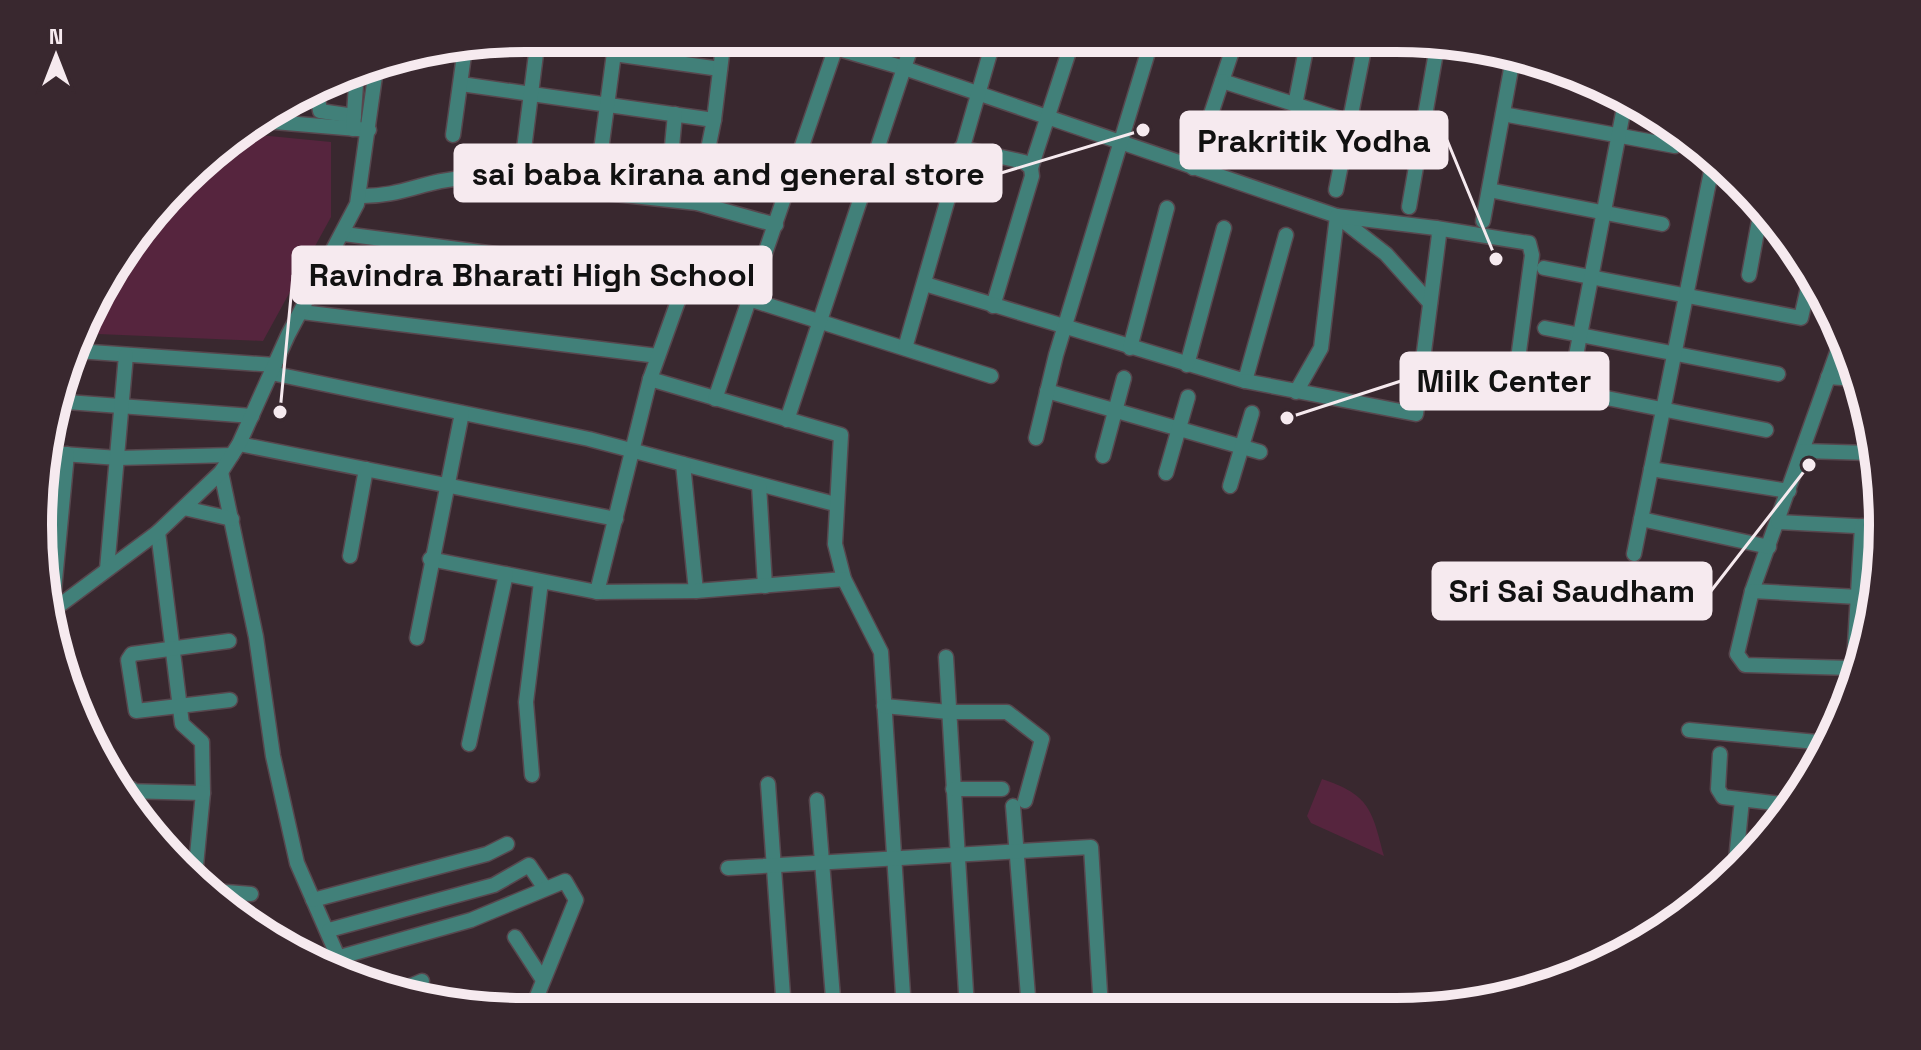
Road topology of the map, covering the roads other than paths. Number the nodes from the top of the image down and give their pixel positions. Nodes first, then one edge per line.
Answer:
1 (536, 52) edge
2 (614, 52) edge
3 (642, 52) edge
4 (722, 52) edge
5 (834, 52) edge
6 (859, 52) edge
7 (909, 52) edge
8 (990, 52) edge
9 (1069, 52) edge
10 (1148, 52) edge
11 (1232, 52) edge
12 (1305, 52) edge
13 (1363, 52) edge
14 (1436, 54) edge
15 (464, 56) edge
16 (1512, 66) edge
17 (904, 68) junction
18 (720, 69) junction
19 (375, 76) edge
20 (1222, 81) junction
21 (356, 83) edge
22 (461, 84) junction
23 (976, 92) junction
24 (530, 94) junction
25 (318, 100) edge
26 (605, 105) junction
27 (1295, 105) junction
28 (1623, 110) edge
29 (675, 114) junction
30 (1503, 114) junction
31 (1046, 118) junction
32 (280, 120) edge
33 (714, 120) junction
34 (354, 122) junction
35 (1350, 122) junction
36 (369, 130) junction
37 (453, 135) dead end
38 (1618, 135) junction
39 (1119, 142) junction
40 (1675, 146) dead end
41 (961, 148) junction
42 (524, 149) dead end
43 (600, 158) dead end
44 (670, 168) dead end
45 (1031, 168) junction
46 (1193, 168) junction
47 (1711, 172) edge
48 (1336, 190) dead end
49 (1489, 190) junction
50 (360, 196) junction
51 (697, 203) junction
52 (1409, 207) dead end
53 (1167, 208) dead end
54 (1604, 212) junction
55 (1337, 216) junction
56 (1483, 221) dead end
57 (1759, 222) edge
58 (1662, 224) dead end
59 (776, 225) junction
60 (1224, 228) dead end
61 (1436, 228) junction
62 (344, 234) junction
63 (1286, 235) dead end
64 (1544, 268) dead end
65 (1749, 275) dead end
66 (1591, 277) junction
67 (686, 279) junction
68 (925, 284) junction
69 (1807, 291) edge
70 (1686, 296) junction
71 (749, 301) junction
72 (1430, 303) junction
73 (993, 306) junction
74 (302, 312) junction
75 (820, 323) junction
76 (1064, 328) junction
77 (1545, 328) dead end
78 (1580, 336) junction
79 (86, 348) edge
80 (905, 348) junction
81 (1130, 348) junction
82 (1837, 353) edge
83 (1674, 354) junction
84 (126, 355) junction
85 (658, 356) junction
86 (1187, 365) junction
87 (273, 369) junction
88 (1778, 374) dead end
89 (991, 376) dead end
90 (1828, 377) junction
91 (1124, 378) dead end
92 (1846, 378) edge
93 (650, 379) junction
94 (1245, 381) junction
95 (1515, 381) dead end
96 (1532, 383) dead end
97 (1047, 391) junction
98 (1296, 392) junction
99 (1569, 392) junction
100 (1188, 397) dead end
101 (715, 399) junction
102 (68, 402) edge
103 (122, 406) junction
104 (1115, 410) junction
105 (1663, 410) junction
106 (462, 413) junction
107 (1252, 413) dead end
108 (252, 416) junction
109 (787, 420) junction
110 (1179, 429) junction
111 (1766, 430) dead end
112 (1036, 438) dead end
113 (1242, 448) junction
114 (236, 449) junction
115 (632, 451) junction
116 (1803, 451) junction
117 (1260, 452) dead end
118 (58, 453) edge
119 (1863, 453) edge
120 (67, 454) junction
121 (1103, 456) dead end
122 (118, 458) junction
123 (683, 464) junction
124 (366, 469) junction
125 (1651, 469) junction
126 (221, 472) junction
127 (1166, 473) dead end
128 (759, 485) junction
129 (1230, 486) dead end
130 (448, 487) junction
131 (1789, 491) junction
132 (835, 504) junction
133 (184, 508) junction
134 (232, 519) junction
135 (616, 519) junction
136 (1641, 519) junction
137 (1778, 522) junction
138 (1868, 526) edge
139 (158, 532) junction
140 (1769, 547) junction
141 (1634, 554) dead end
142 (350, 556) dead end
143 (430, 559) junction
144 (107, 569) junction
145 (506, 574) junction
146 (55, 579) edge
147 (844, 579) junction
148 (541, 582) junction
149 (765, 586) junction
150 (696, 591) junction
151 (1752, 591) junction
152 (597, 592) junction
153 (1858, 597) junction
154 (1863, 597) edge
155 (59, 606) edge
156 (1856, 636) edge
157 (417, 638) dead end
158 (229, 641) dead end
159 (175, 649) junction
160 (946, 657) dead end
161 (1847, 668) edge
162 (230, 700) dead end
163 (181, 706) junction
164 (884, 706) junction
165 (949, 712) junction
166 (1689, 730) dead end
167 (1816, 742) edge
168 (469, 744) dead end
169 (1720, 754) dead end
170 (532, 775) dead end
171 (768, 784) dead end
172 (953, 789) junction
173 (1002, 789) dead end
174 (134, 790) edge
175 (203, 793) junction
176 (817, 800) dead end
177 (1742, 800) junction
178 (1778, 804) edge
179 (507, 844) dead end
180 (1017, 851) junction
181 (1737, 852) edge
182 (957, 855) junction
183 (893, 857) junction
184 (822, 862) junction
185 (196, 864) edge
186 (774, 865) junction
187 (728, 868) dead end
188 (544, 887) junction
189 (227, 892) edge
190 (251, 894) dead end
191 (313, 900) junction
192 (329, 930) junction
193 (515, 937) dead end
194 (340, 957) junction
195 (341, 961) edge
196 (543, 980) junction
197 (422, 981) dead end
198 (414, 985) edge
199 (536, 998) edge
200 (783, 998) edge
201 (833, 998) edge
202 (903, 998) edge
203 (966, 998) edge
204 (1028, 998) edge
205 (1100, 998) edge

1 - 24 street
2 - 26 street
3 - 18 street
4 - 18 street
5 - 59 street
6 - 17 street
7 - 17 street
8 - 23 street
9 - 31 street
10 - 39 street
11 - 20 street
12 - 27 street
13 - 35 street
14 - 52 street
15 - 22 street
16 - 30 street
17 - 23 street
17 - 75 street
18 - 33 street
19 - 36 street
20 - 27 street
20 - 46 street
21 - 34 street
22 - 24 street
22 - 37 street
23 - 31 street
23 - 41 street
24 - 26 street
24 - 42 street
25 - 34 street
26 - 29 street
26 - 43 street
27 - 35 street
28 - 38 street
29 - 33 street
29 - 44 street
30 - 38 street
30 - 49 street
31 - 39 street
31 - 45 street
32 - 34 street
33 - 51 street
34 - 36 street
35 - 48 street
36 - 50 street
38 - 40 street
38 - 54 street
39 - 46 street
39 - 76 street
41 - 45 street
41 - 68 street
45 - 73 street
46 - 55 street
47 - 70 street
49 - 54 street
49 - 56 street
50 - 51 street
50 - 62 street
51 - 59 street
53 - 81 street
54 - 58 street
54 - 66 street
55 - 61 street
55 - 72 street
55 - 98 street
57 - 65 street
59 - 71 street
60 - 86 street
61 - 72 street
61 - 95 street
62 - 67 street
62 - 74 street
63 - 94 street
64 - 66 street
66 - 70 street
66 - 78 street
67 - 71 street
67 - 85 street
68 - 73 street
68 - 80 street
69 - 70 street
70 - 83 street
71 - 75 street
71 - 101 street
72 - 98 street
73 - 76 street
74 - 85 street
74 - 87 street
75 - 80 street
75 - 109 street
76 - 81 street
76 - 97 street
77 - 78 street
78 - 83 street
78 - 99 street
79 - 84 street
80 - 89 street
81 - 86 street
82 - 90 street
83 - 88 street
83 - 105 street
84 - 87 street
84 - 103 street
85 - 93 street
86 - 94 street
87 - 106 street
87 - 108 street
90 - 92 street
90 - 116 street
91 - 104 street
93 - 101 street
93 - 115 street
94 - 98 street
96 - 99 street
97 - 104 street
97 - 112 street
99 - 105 street
100 - 110 street
101 - 109 street
102 - 103 street
103 - 108 street
103 - 122 street
104 - 110 street
104 - 121 street
105 - 111 street
105 - 125 street
106 - 115 street
106 - 130 street
107 - 113 street
108 - 114 street
109 - 132 street
110 - 113 street
110 - 127 street
113 - 117 street
113 - 129 street
114 - 122 street
114 - 124 street
114 - 126 street
115 - 123 street
115 - 135 street
116 - 119 street
116 - 131 street
118 - 120 street
120 - 122 street
120 - 146 street
122 - 144 street
123 - 128 street
123 - 150 street
124 - 130 street
124 - 142 street
125 - 131 street
125 - 136 street
126 - 133 street
126 - 134 street
128 - 132 street
128 - 149 street
130 - 135 street
130 - 143 street
131 - 137 street
132 - 147 street
133 - 134 street
133 - 139 street
134 - 191 street
135 - 152 street
136 - 140 street
136 - 141 street
137 - 138 street
137 - 140 street
138 - 153 street
139 - 144 street
139 - 159 street
140 - 151 street
143 - 145 street
143 - 157 street
144 - 155 street
145 - 148 street
145 - 168 street
147 - 149 street
147 - 164 street
148 - 152 street
148 - 170 street
149 - 150 street
150 - 152 street
151 - 153 street
151 - 161 street
153 - 154 street
153 - 156 street
158 - 159 street
159 - 163 street
159 - 163 street
160 - 165 street
162 - 163 street
163 - 175 street
164 - 165 street
164 - 183 street
165 - 172 street
165 - 180 street
166 - 167 street
169 - 177 street
171 - 186 street
172 - 173 street
172 - 182 street
174 - 175 street
175 - 185 street
176 - 184 street
177 - 178 street
177 - 181 street
179 - 191 street
180 - 182 street
180 - 204 street
180 - 205 street
182 - 183 street
182 - 203 street
183 - 184 street
183 - 202 street
184 - 186 street
184 - 201 street
186 - 187 street
186 - 200 street
188 - 192 street
188 - 194 street
188 - 196 street
189 - 190 street
191 - 192 street
192 - 194 street
193 - 196 street
194 - 195 street
196 - 199 street
197 - 198 street

